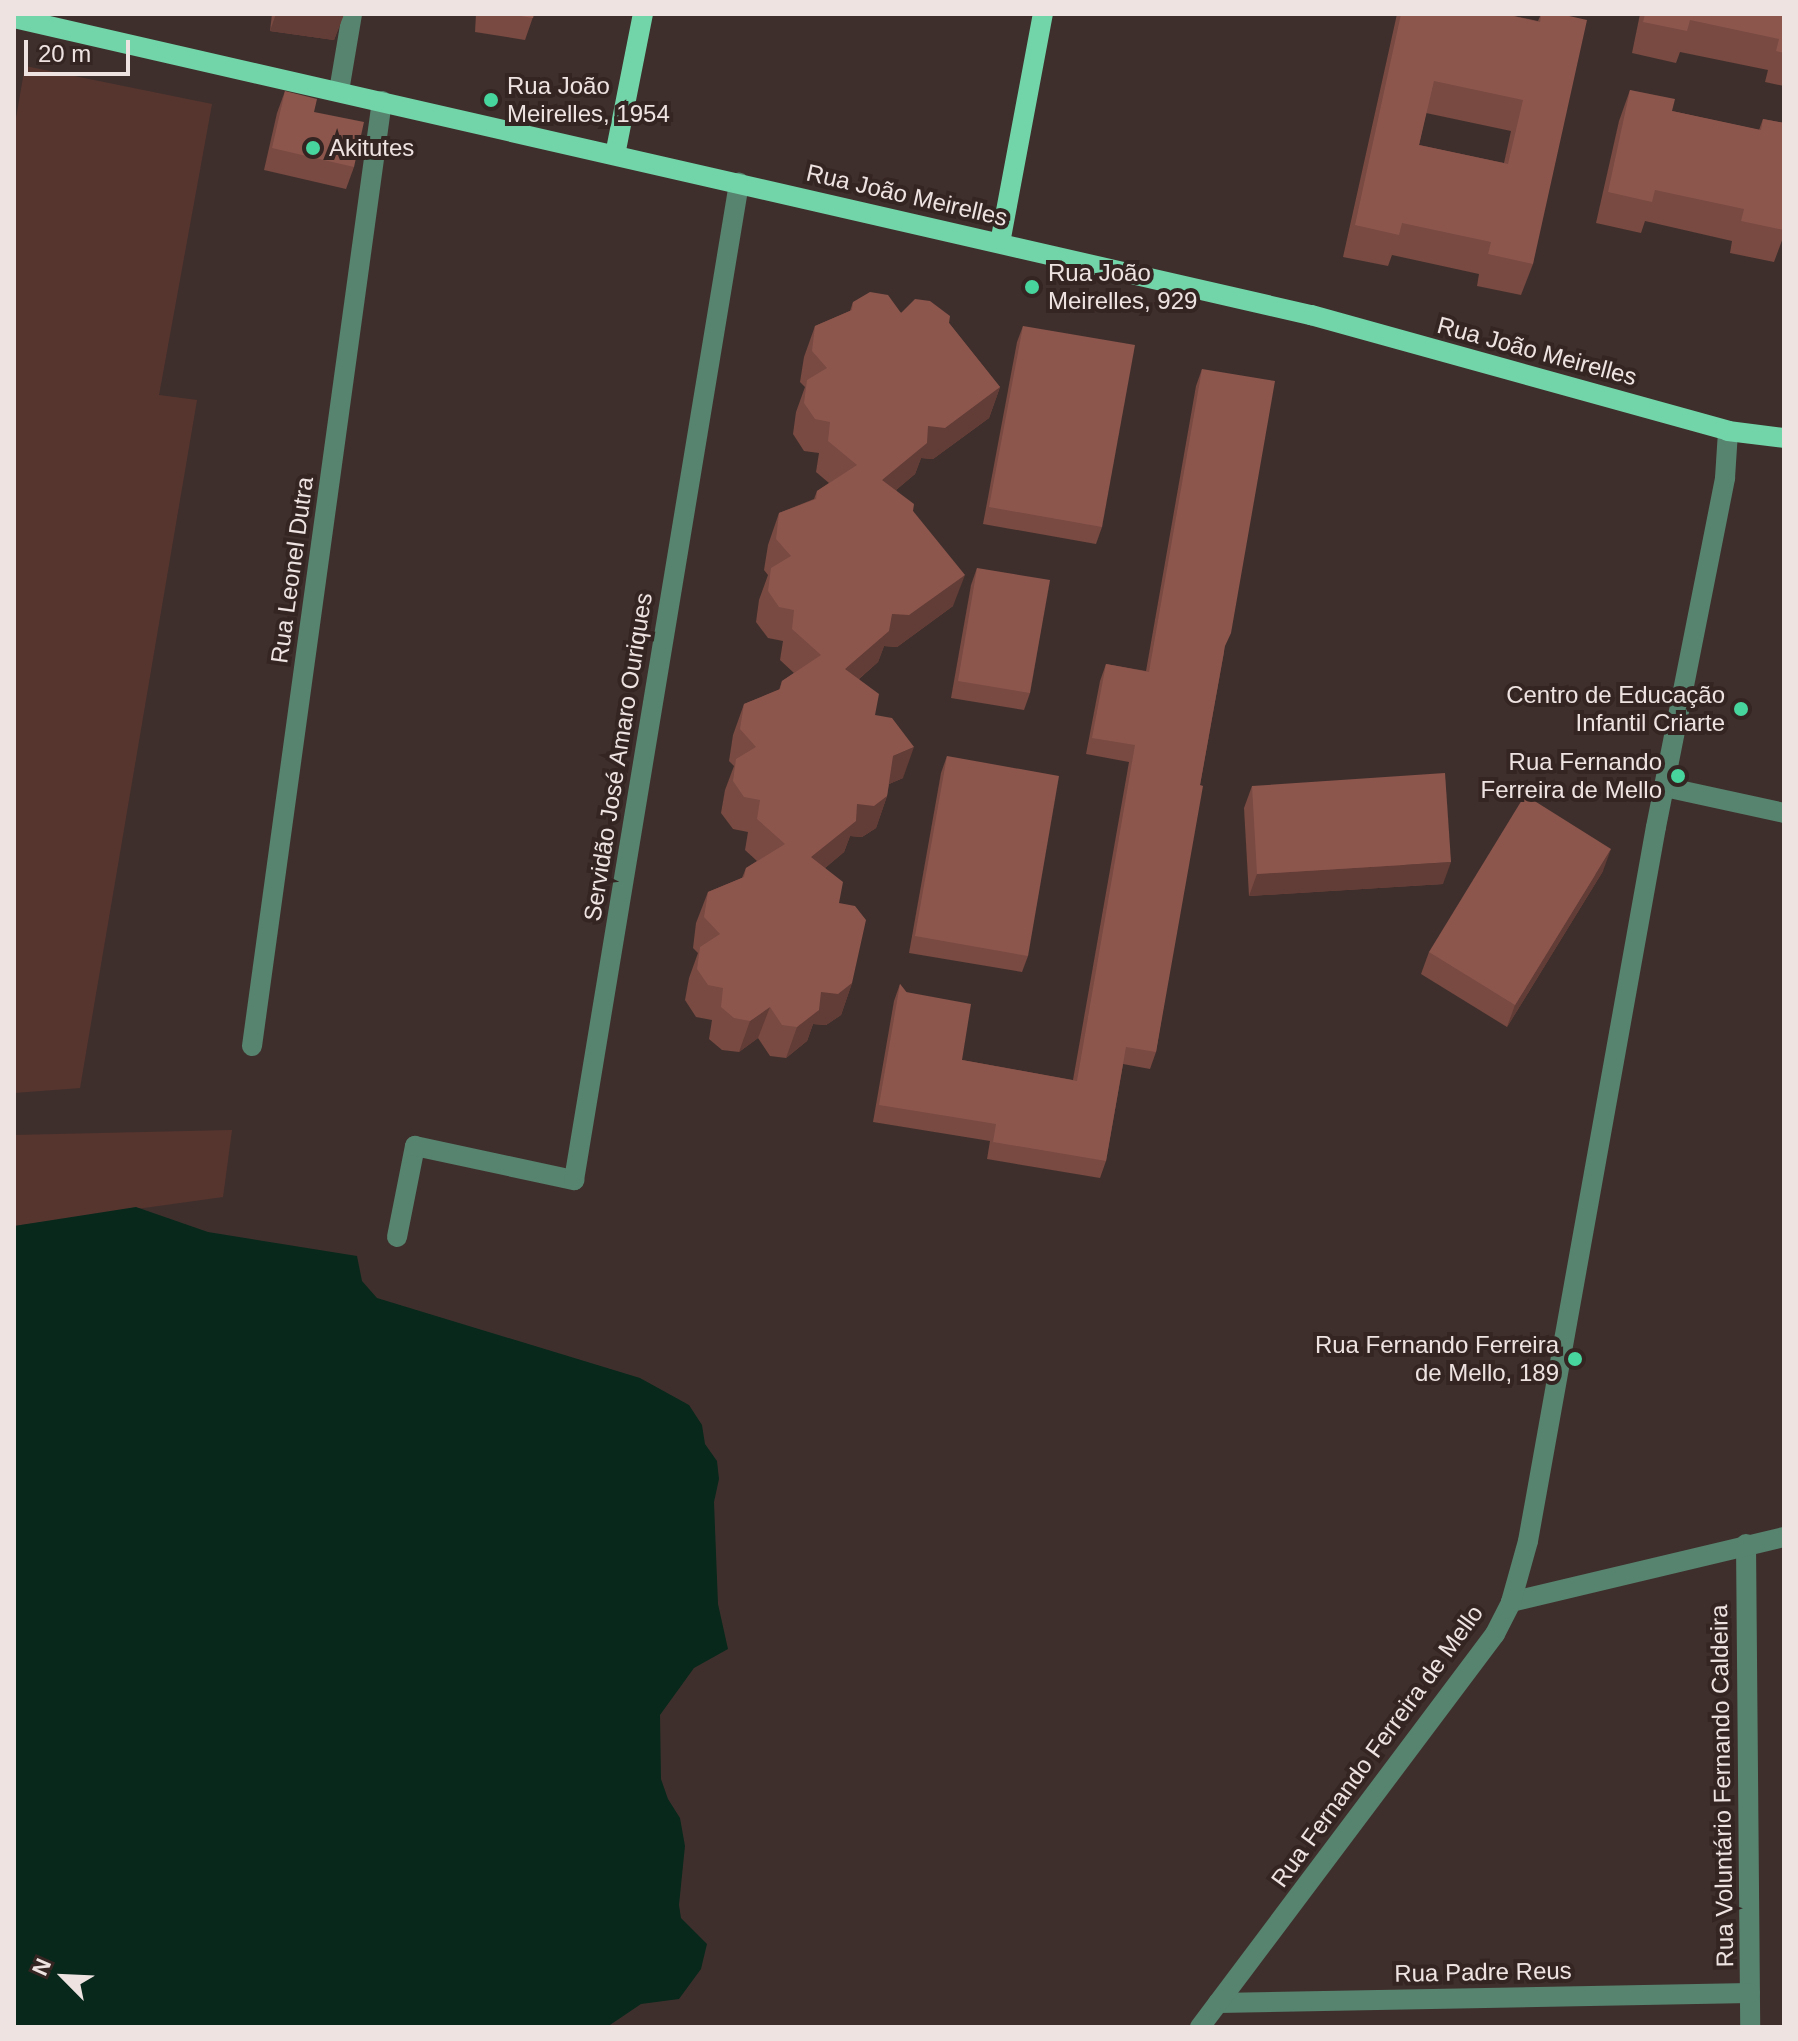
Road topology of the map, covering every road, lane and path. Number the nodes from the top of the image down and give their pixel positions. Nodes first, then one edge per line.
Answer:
1 (352, 14) edge
2 (643, 14) edge
3 (1043, 14) edge
4 (14, 18) edge
5 (339, 91) junction
6 (382, 101) junction
7 (615, 155) junction
8 (739, 183) junction
9 (1000, 243) junction
10 (1728, 431) junction
11 (1784, 438) edge
12 (1665, 787) junction
13 (1784, 813) edge
14 (252, 1046) dead end
15 (397, 1237) dead end
16 (1784, 1537) edge
17 (1746, 1544) junction
18 (1511, 1602) junction
19 (1750, 1993) junction
20 (1218, 2003) junction
21 (1200, 2027) edge
22 (1750, 2027) edge

1 - 5 street
2 - 7 main road
3 - 9 main road
4 - 5 main road, Rua João Meirelles
5 - 6 main road, Rua João Meirelles
6 - 7 main road, Rua João Meirelles
6 - 14 street, Rua Leonel Dutra
7 - 8 main road, Rua João Meirelles
8 - 9 main road, Rua João Meirelles
8 - 15 street, Servidão José Amaro Ouriques
9 - 10 main road, Rua João Meirelles
10 - 11 main road, Rua João Meirelles
10 - 12 street, Rua Fernando Ferreira de Mello
12 - 13 street
12 - 18 street, Rua Fernando Ferreira de Mello
16 - 17 street
17 - 18 street
17 - 19 street, Rua Voluntário Fernando Caldeira
18 - 20 street, Rua Fernando Ferreira de Mello
19 - 20 street, Rua Padre Reus
19 - 22 street, Rua Voluntário Fernando Caldeira
20 - 21 street, Rua Fernando Ferreira de Mello

